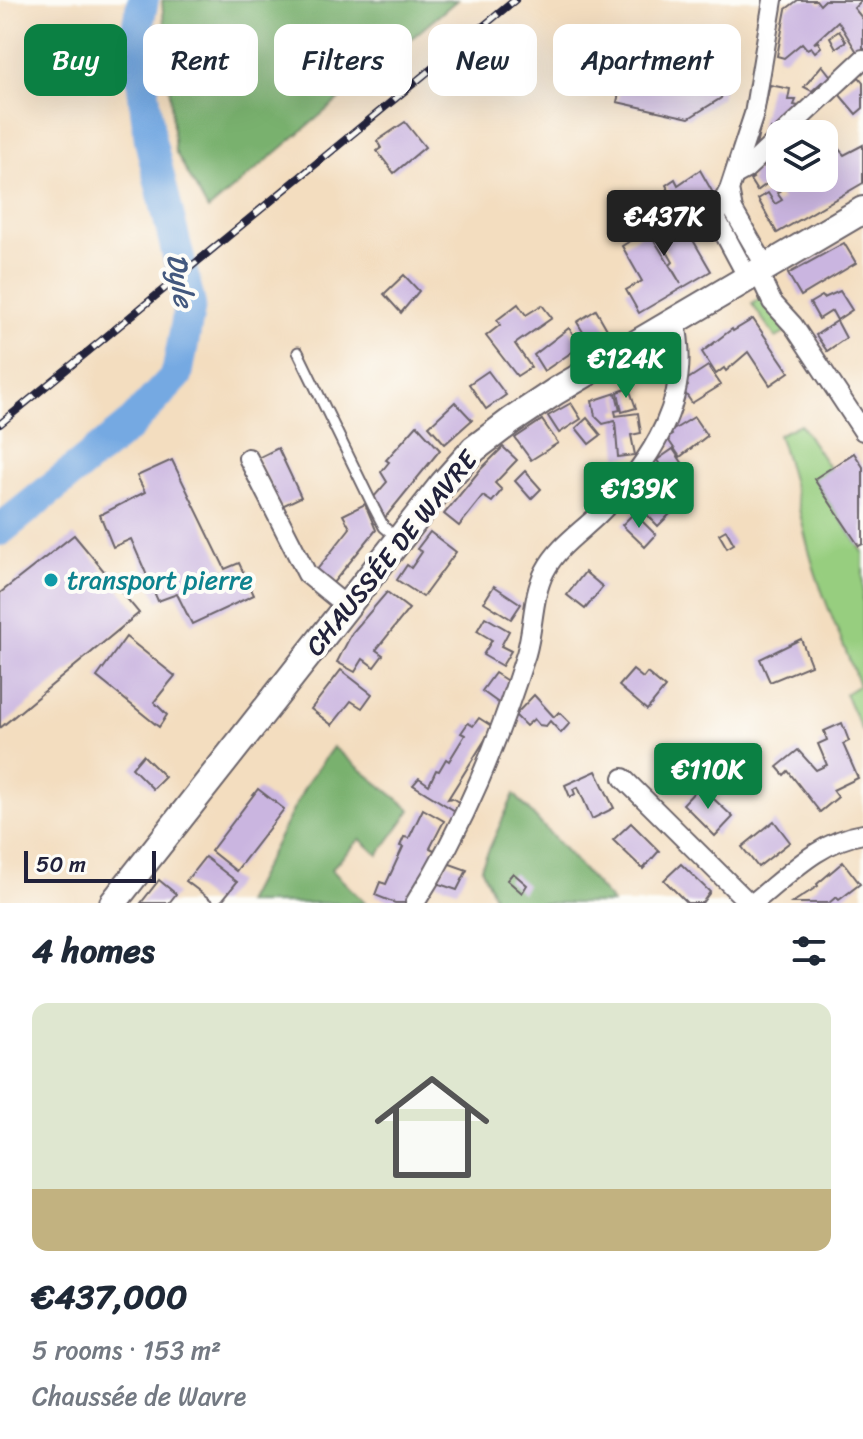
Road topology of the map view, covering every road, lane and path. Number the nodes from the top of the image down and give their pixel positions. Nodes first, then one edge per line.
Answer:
1 (773, 0) edge
2 (863, 59) edge
3 (795, 120) edge
4 (766, 150) edge
5 (732, 182) junction
6 (863, 210) edge
7 (757, 272) junction
8 (675, 320) junction
9 (298, 352) dead end
10 (863, 431) edge
11 (248, 458) dead end
12 (398, 539) junction
13 (346, 606) junction
14 (623, 778) dead end
15 (863, 834) edge
16 (113, 903) edge
17 (415, 903) edge
18 (751, 903) edge

1 - 5 street
2 - 3 street
4 - 5 street
5 - 7 street
6 - 7 main road, CHAUSSÉE DE WAVRE
7 - 8 main road, CHAUSSÉE DE WAVRE
7 - 10 street
8 - 12 main road, CHAUSSÉE DE WAVRE
8 - 17 street
9 - 12 lane
11 - 13 street
12 - 13 main road, CHAUSSÉE DE WAVRE
13 - 16 main road, CHAUSSÉE DE WAVRE
14 - 18 street
15 - 18 street

